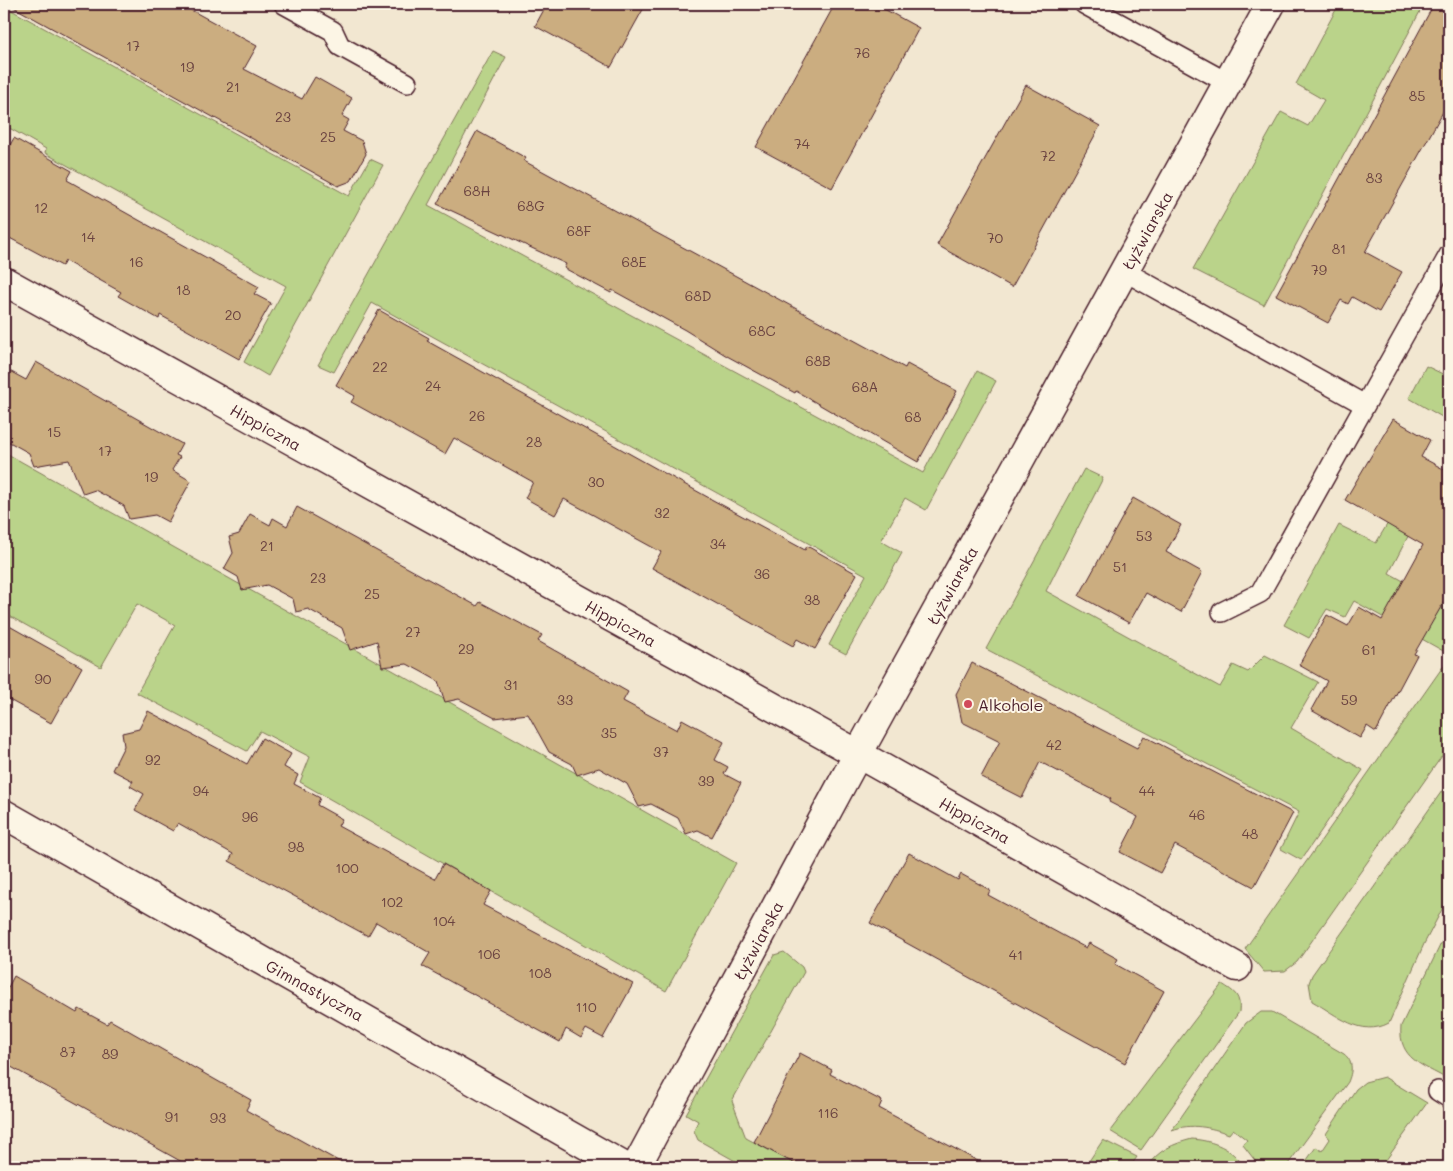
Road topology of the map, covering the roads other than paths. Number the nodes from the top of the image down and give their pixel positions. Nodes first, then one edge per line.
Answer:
1 (284, 4) edge
2 (1084, 4) edge
3 (1271, 4) edge
4 (407, 83) dead end
5 (1228, 83) junction
6 (1449, 255) edge
7 (1124, 271) junction
8 (4, 281) edge
9 (1365, 405) junction
10 (1222, 612) dead end
11 (858, 754) junction
12 (4, 814) edge
13 (1237, 967) dead end
14 (625, 1167) edge
15 (636, 1167) edge

1 - 4 lane
2 - 5 lane
3 - 5 street, Łyżwiarska
5 - 7 street, Łyżwiarska
6 - 9 lane
7 - 9 lane
7 - 11 street, Łyżwiarska
8 - 11 street, Hippiczna
9 - 10 lane
11 - 13 street, Hippiczna
11 - 15 street, Łyżwiarska
12 - 14 street, Gimnastyczna

